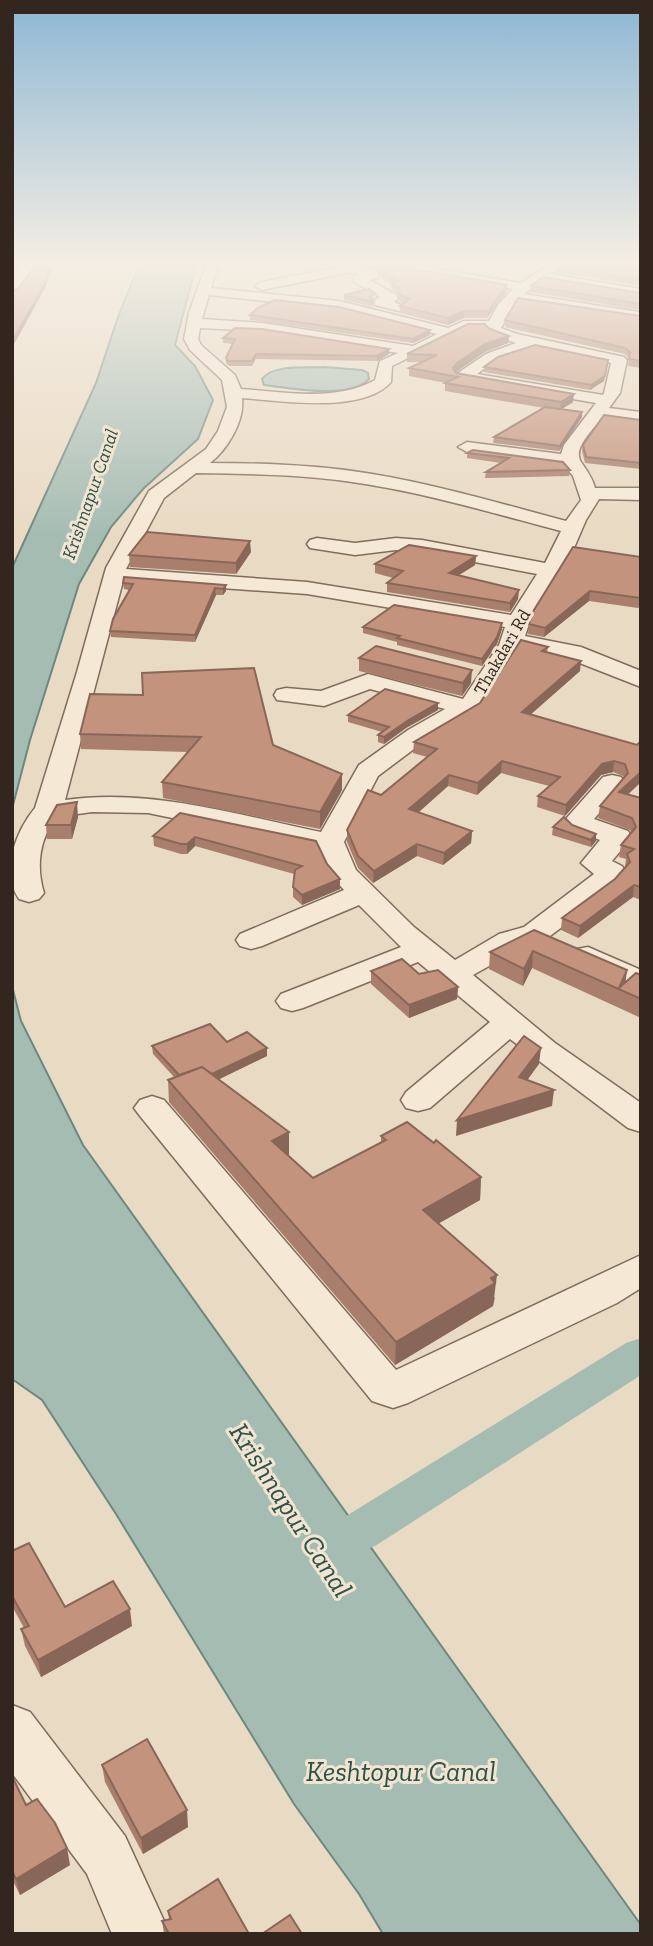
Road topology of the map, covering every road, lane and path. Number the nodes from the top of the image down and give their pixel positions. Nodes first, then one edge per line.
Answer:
1 (205, 356) edge
2 (401, 356) edge
3 (494, 356) edge
4 (559, 356) edge
5 (358, 358) edge
6 (388, 361) junction
7 (488, 361) junction
8 (513, 365) edge
9 (611, 383) junction
10 (234, 393) junction
11 (641, 417) edge
12 (467, 447) dead end
13 (570, 460) junction
14 (194, 468) junction
15 (588, 492) junction
16 (641, 494) edge
17 (572, 528) junction
18 (317, 544) dead end
19 (551, 570) junction
20 (114, 573) junction
21 (515, 631) junction
22 (463, 671) edge
23 (489, 677) junction
24 (641, 680) edge
25 (286, 695) dead end
26 (468, 708) junction
27 (612, 783) dead end
28 (48, 810) junction
29 (330, 842) junction
30 (29, 892) dead end
31 (363, 893) junction
32 (535, 933) junction
33 (251, 940) dead end
34 (423, 949) junction
35 (453, 974) junction
36 (641, 982) edge
37 (292, 1001) dead end
38 (510, 1022) junction
39 (418, 1100) dead end
40 (152, 1108) dead end
41 (641, 1120) edge
42 (641, 1269) edge
43 (12, 1730) edge
44 (141, 1934) edge

1 - 10 street
2 - 6 street
3 - 7 street
4 - 9 street
5 - 6 street
6 - 10 street
7 - 8 street
7 - 9 street
9 - 11 street
9 - 13 street
10 - 14 street
12 - 13 street
13 - 15 street
14 - 17 street
14 - 20 street
15 - 16 street
15 - 17 street, Thakdari Rd
17 - 19 street, Thakdari Rd
18 - 19 street
19 - 21 street, Thakdari Rd
20 - 21 street
20 - 28 street
21 - 23 street, Thakdari Rd
21 - 24 street
22 - 23 street
23 - 26 street, Thakdari Rd
25 - 26 street
26 - 29 street, Thakdari Rd
27 - 32 street
28 - 29 street
28 - 30 street
29 - 31 street
31 - 33 street
31 - 34 street
32 - 35 street
32 - 36 street
34 - 35 street
34 - 37 street
35 - 38 street
38 - 39 street
38 - 41 street
40 - 42 street
43 - 44 street

